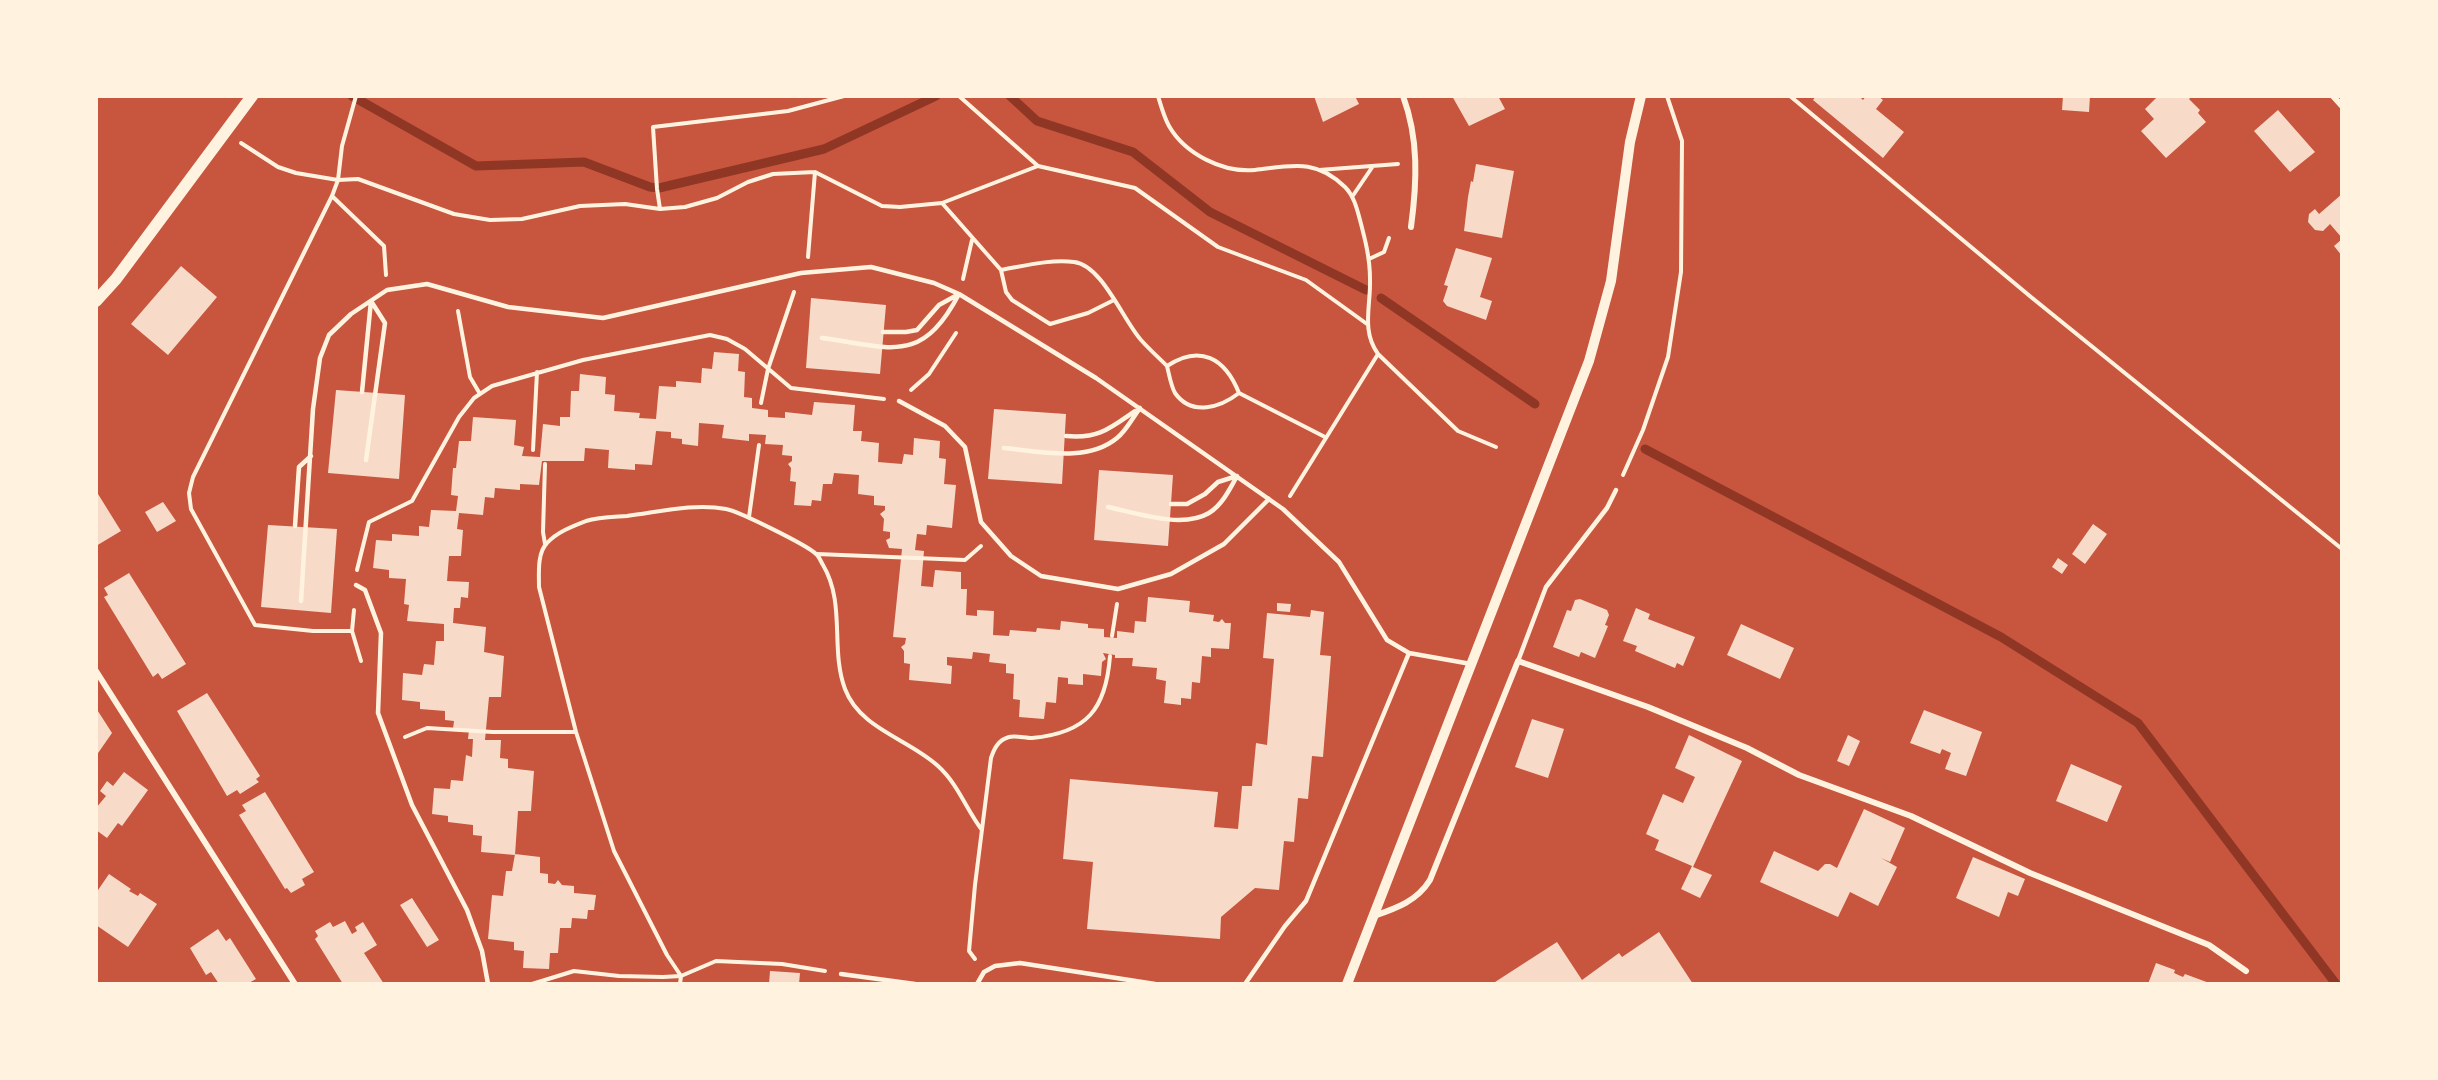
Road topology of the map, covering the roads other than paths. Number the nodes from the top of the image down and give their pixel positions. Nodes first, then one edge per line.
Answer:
1 (252, 96) edge
2 (1403, 96) edge
3 (1641, 96) edge
4 (2333, 96) edge
5 (2342, 105) edge
6 (1411, 227) dead end
7 (959, 294) junction
8 (96, 301) edge
9 (371, 301) junction
10 (883, 332) dead end
11 (822, 338) dead end
12 (362, 392) dead end
13 (899, 401) road end
14 (1140, 408) junction
15 (1066, 436) dead end
16 (1004, 448) dead end
17 (310, 456) junction
18 (366, 460) dead end
19 (1237, 476) junction
20 (1616, 490) dead end
21 (1269, 499) junction
22 (1171, 504) dead end
23 (1108, 507) dead end
24 (295, 526) dead end
25 (356, 585) road end
26 (301, 601) dead end
27 (1409, 653) junction
28 (1518, 661) junction
29 (1472, 664) junction
30 (96, 671) edge
31 (1374, 916) junction
32 (2246, 971) dead end
33 (841, 974) road end
34 (880, 982) edge
35 (295, 984) edge
36 (488, 984) edge
37 (915, 984) edge
38 (977, 984) edge
39 (1155, 984) edge
40 (1245, 984) edge
41 (1347, 984) edge

1 - 8 main road
2 - 6 street
3 - 29 street
4 - 5 street
7 - 9 lane
7 - 10 lane
7 - 11 lane
7 - 14 lane
9 - 12 lane
9 - 17 lane
9 - 18 lane
13 - 21 lane
14 - 15 lane
14 - 16 lane
14 - 19 lane
17 - 24 lane
17 - 26 lane
19 - 21 lane
19 - 22 lane
19 - 23 lane
20 - 28 lane
21 - 27 lane
25 - 36 lane
27 - 29 lane
27 - 40 lane
28 - 31 street
28 - 32 street
29 - 31 street
30 - 35 street
31 - 41 street
33 - 34 lane
34 - 37 lane
38 - 39 lane

